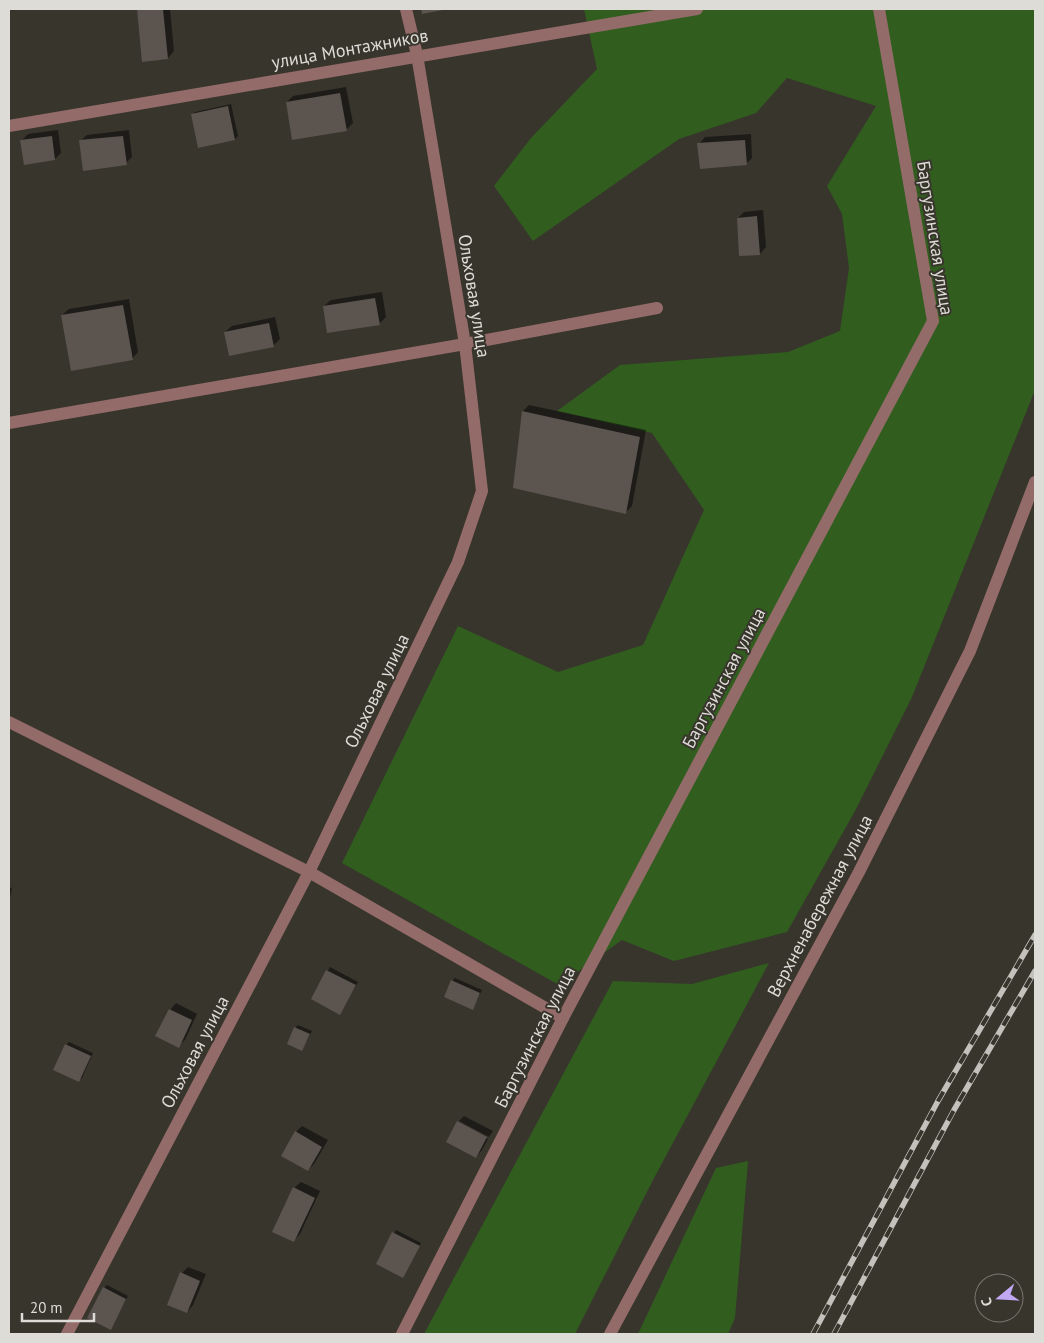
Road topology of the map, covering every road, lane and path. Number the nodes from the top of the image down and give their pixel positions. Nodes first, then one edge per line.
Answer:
1 (406, 9) edge
2 (697, 9) edge
3 (879, 9) edge
4 (417, 55) junction
5 (9, 126) edge
6 (657, 308) dead end
7 (465, 344) junction
8 (9, 423) edge
9 (1035, 482) edge
10 (9, 722) edge
11 (310, 872) junction
12 (563, 1018) junction
13 (67, 1334) edge
14 (402, 1334) edge
15 (610, 1334) edge

1 - 4 street, Ольховая улица
2 - 4 street, улица Монтажников
3 - 12 street, Баргузинская улица
4 - 5 street, улица Монтажников
4 - 7 street, Ольховая улица
6 - 7 street
7 - 8 street
7 - 11 street, Ольховая улица
9 - 15 street, Верхненабережная улица
10 - 11 street
11 - 12 street
11 - 13 street, Ольховая улица
12 - 14 street, Баргузинская улица

